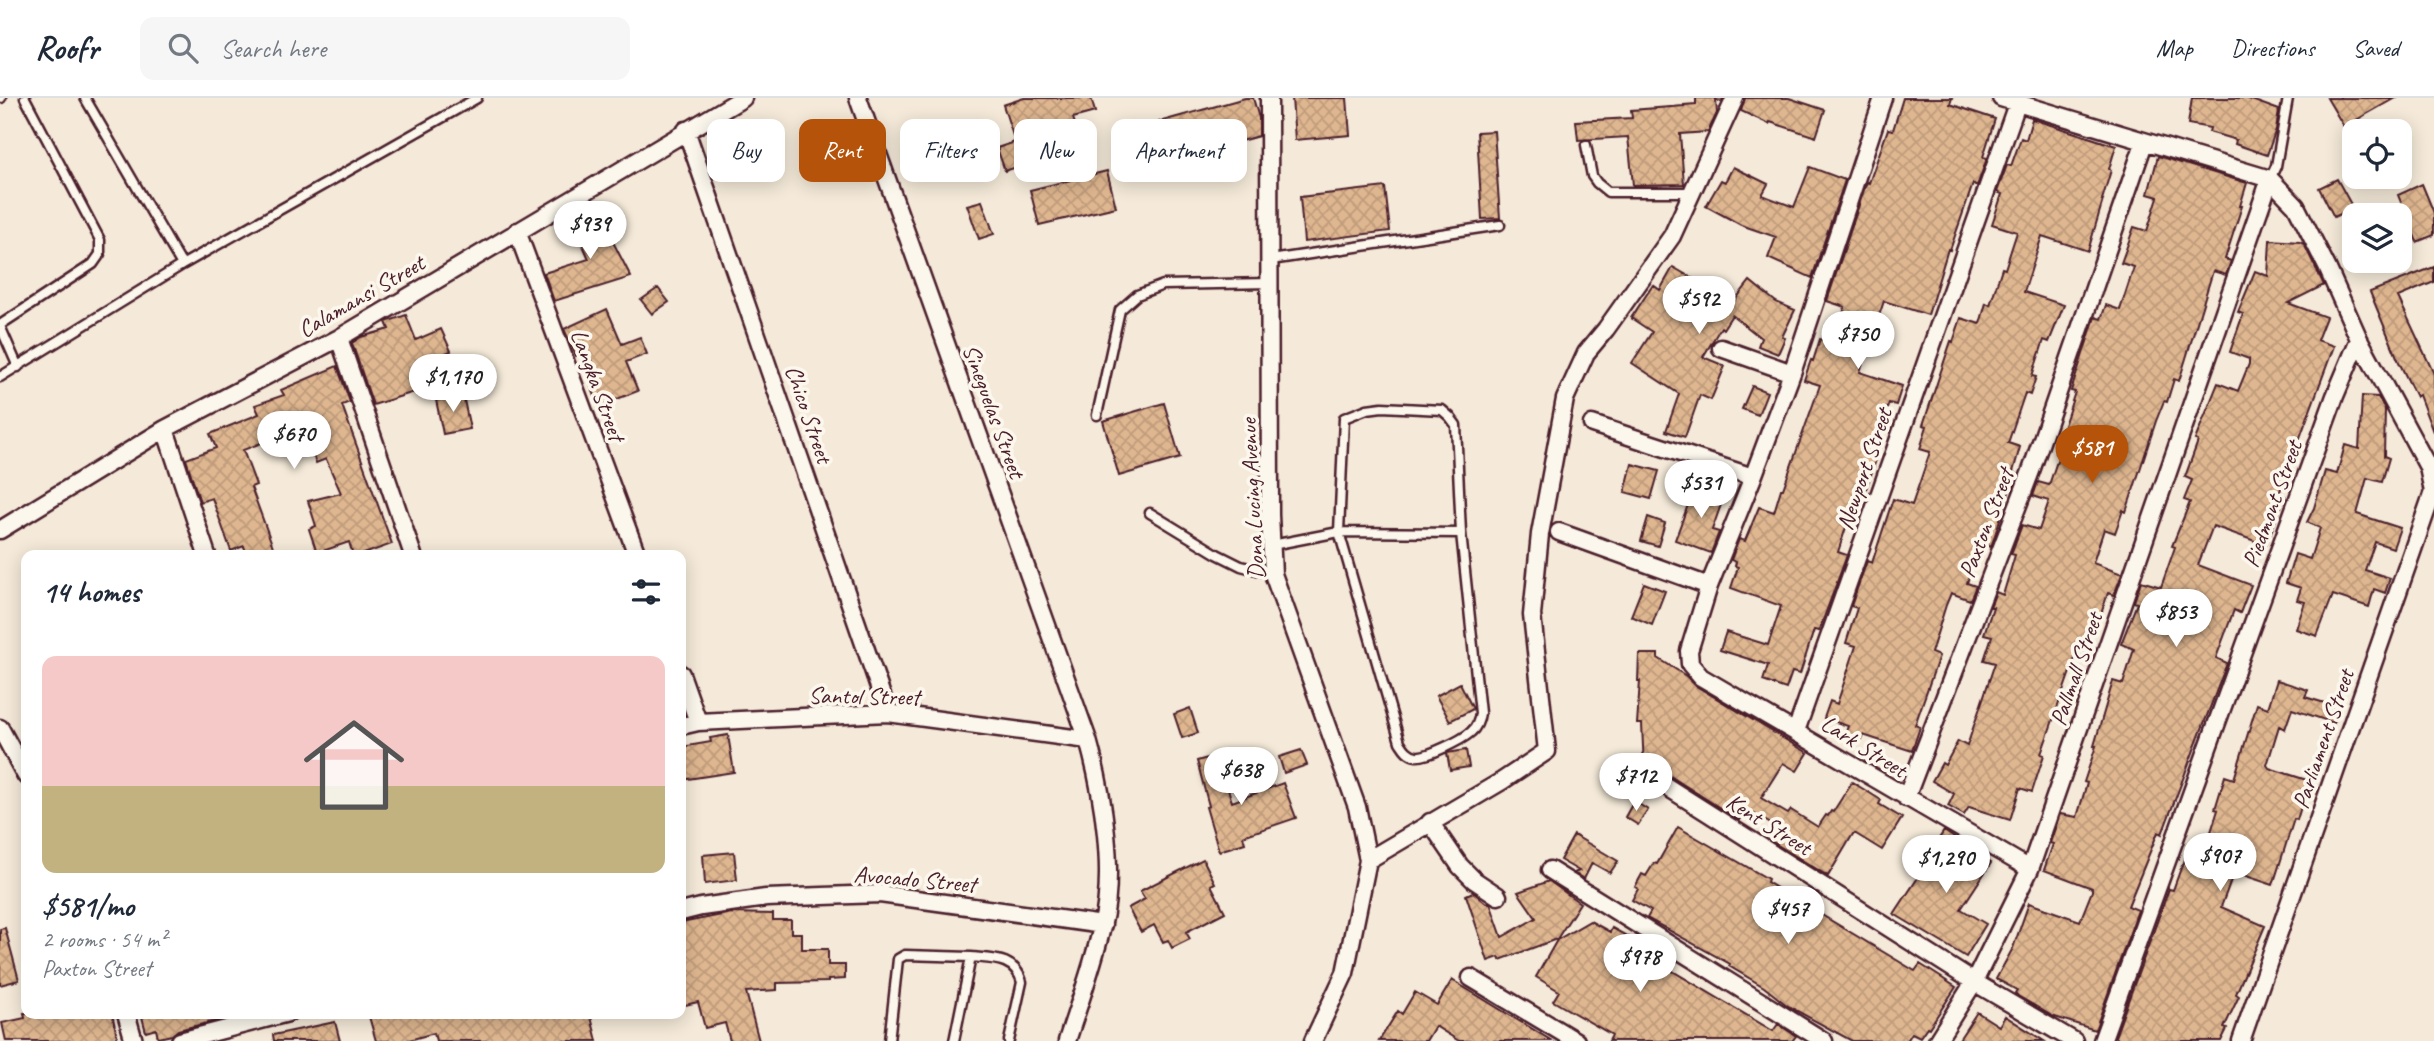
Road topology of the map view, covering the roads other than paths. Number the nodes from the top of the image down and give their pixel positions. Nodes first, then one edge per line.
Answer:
1 (24, 98) edge
2 (85, 98) edge
3 (477, 98) edge
4 (743, 98) edge
5 (858, 98) edge
6 (1269, 98) edge
7 (1735, 98) edge
8 (1884, 98) edge
9 (2288, 98) edge
10 (2009, 101) edge
11 (686, 130) junction
12 (2144, 143) junction
13 (1586, 145) dead end
14 (2270, 180) junction
15 (1693, 192) junction
16 (1500, 225) dead end
17 (517, 231) junction
18 (1271, 260) junction
19 (182, 265) junction
20 (1271, 283) junction
21 (0, 325) edge
22 (339, 338) junction
23 (2359, 339) junction
24 (1721, 348) dead end
25 (18, 367) junction
26 (1792, 373) junction
27 (0, 377) edge
28 (1097, 415) dead end
29 (1592, 424) dead end
30 (165, 429) junction
31 (1754, 477) junction
32 (2433, 492) edge
33 (1150, 513) dead end
34 (0, 530) edge
35 (1339, 532) junction
36 (1559, 532) dead end
37 (1461, 533) junction
38 (1272, 545) junction
39 (205, 550) edge
40 (411, 550) edge
41 (635, 550) edge
42 (1273, 574) junction
43 (1709, 586) junction
44 (686, 688) edge
45 (888, 713) junction
46 (698, 722) junction
47 (686, 725) edge
48 (0, 729) edge
49 (1796, 731) junction
50 (1088, 740) junction
51 (21, 767) edge
52 (1653, 778) dead end
53 (1906, 798) junction
54 (1430, 822) junction
55 (1368, 860) junction
56 (2030, 869) junction
57 (1550, 870) dead end
58 (1497, 895) dead end
59 (686, 911) edge
60 (1103, 925) junction
61 (971, 957) junction
62 (1471, 978) dead end
63 (1974, 982) junction
64 (128, 1019) edge
65 (265, 1019) edge
66 (134, 1041) edge
67 (180, 1041) edge
68 (889, 1041) edge
69 (954, 1041) edge
70 (1009, 1041) edge
71 (1066, 1041) edge
72 (1313, 1041) edge
73 (1576, 1041) edge
74 (1824, 1041) edge
75 (1937, 1041) edge
76 (2074, 1041) edge
77 (2102, 1041) edge
78 (2241, 1041) edge

1 - 21 lane
2 - 19 lane
3 - 19 lane
4 - 11 street, Calamansi Street
5 - 50 street, Sineguelas Street
6 - 18 street, Dona Lucing Avenue
7 - 15 street
8 - 26 street
9 - 14 lane, Pallmall Street
10 - 12 street
10 - 49 street, Newport Street
11 - 17 street, Calamansi Street
11 - 45 street, Chico Street
12 - 14 street
12 - 53 street, Paxton Street
13 - 15 lane
14 - 23 street
14 - 56 street, Pallmall Street
15 - 54 street
16 - 18 lane
17 - 22 street, Calamansi Street
17 - 41 street, Langka Street
18 - 20 street, Dona Lucing Avenue
19 - 25 lane
20 - 28 lane
20 - 38 street, Dona Lucing Avenue
21 - 25 lane
22 - 30 street, Calamansi Street
22 - 40 street
23 - 32 street
23 - 77 street, Piedmont Street
24 - 26 street
25 - 27 lane
26 - 31 street
29 - 31 street
30 - 34 street, Calamansi Street
30 - 39 street
31 - 43 street
32 - 78 street, Parliament Street
33 - 42 lane
35 - 37 lane
35 - 37 lane
35 - 37 lane
35 - 38 lane
36 - 43 street
38 - 42 street, Dona Lucing Avenue
42 - 55 street, Dona Lucing Avenue
43 - 49 street, Lark Street
44 - 46 street
45 - 46 street, Santol Street
45 - 50 street, Santol Street
46 - 47 street, Santol Street
48 - 51 street
49 - 53 street, Lark Street
50 - 60 street, Sineguelas Street
52 - 63 street, Kent Street
53 - 56 street, Lark Street
54 - 55 street
54 - 58 street
55 - 72 street, Dona Lucing Avenue
56 - 63 street, Pallmall Street
57 - 74 street
59 - 60 street, Avocado Street
60 - 71 street, Sineguelas Street
61 - 68 lane
61 - 69 lane
61 - 70 lane
62 - 73 street
63 - 75 street, Pallmall Street
63 - 76 street, Kent Street
64 - 66 street
65 - 67 street

